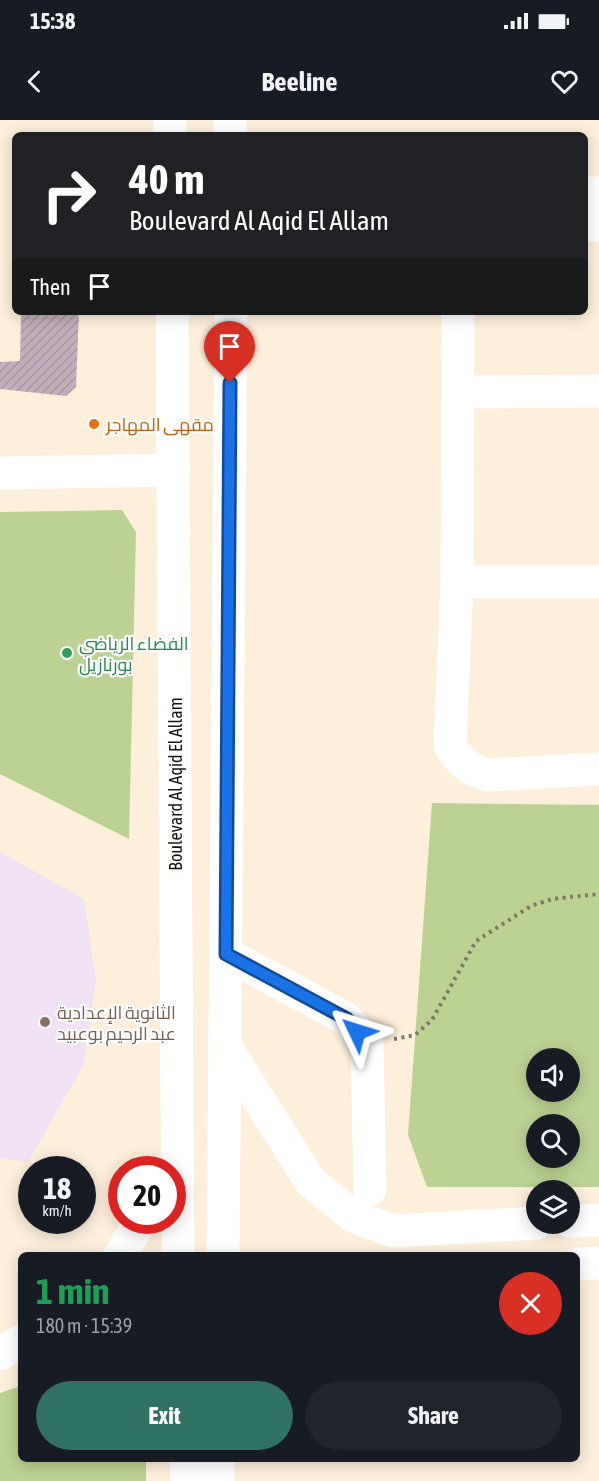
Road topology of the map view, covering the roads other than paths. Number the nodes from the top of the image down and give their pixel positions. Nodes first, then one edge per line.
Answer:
1 (172, 315) edge
2 (231, 315) edge
3 (458, 315) edge
4 (599, 391) edge
5 (459, 392) junction
6 (174, 470) junction
7 (0, 473) edge
8 (457, 582) junction
9 (599, 582) edge
10 (599, 770) edge
11 (226, 954) junction
12 (225, 1046) junction
13 (175, 1156) edge
14 (370, 1189) dead end
15 (599, 1220) edge
16 (580, 1221) edge
17 (526, 1224) edge
18 (133, 1234) edge
19 (177, 1234) edge
20 (122, 1252) edge
21 (178, 1252) edge
22 (224, 1252) edge
23 (599, 1263) edge
24 (580, 1264) edge
25 (18, 1343) edge
26 (0, 1354) edge
27 (186, 1462) edge
28 (218, 1462) edge
29 (187, 1481) edge
30 (218, 1481) edge

1 - 6 main road, Boulevard Al Aqid El Allam
2 - 11 main road
3 - 5 main road
4 - 5 main road
5 - 8 main road
6 - 7 main road
6 - 13 main road, Boulevard Al Aqid El Allam
8 - 9 main road
8 - 10 main road
11 - 12 main road
11 - 14 main road
12 - 17 main road
12 - 22 main road
15 - 16 main road
18 - 20 main road
19 - 21 main road, Boulevard Al Aqid El Allam
23 - 24 main road
25 - 26 main road
27 - 29 main road
28 - 30 main road

